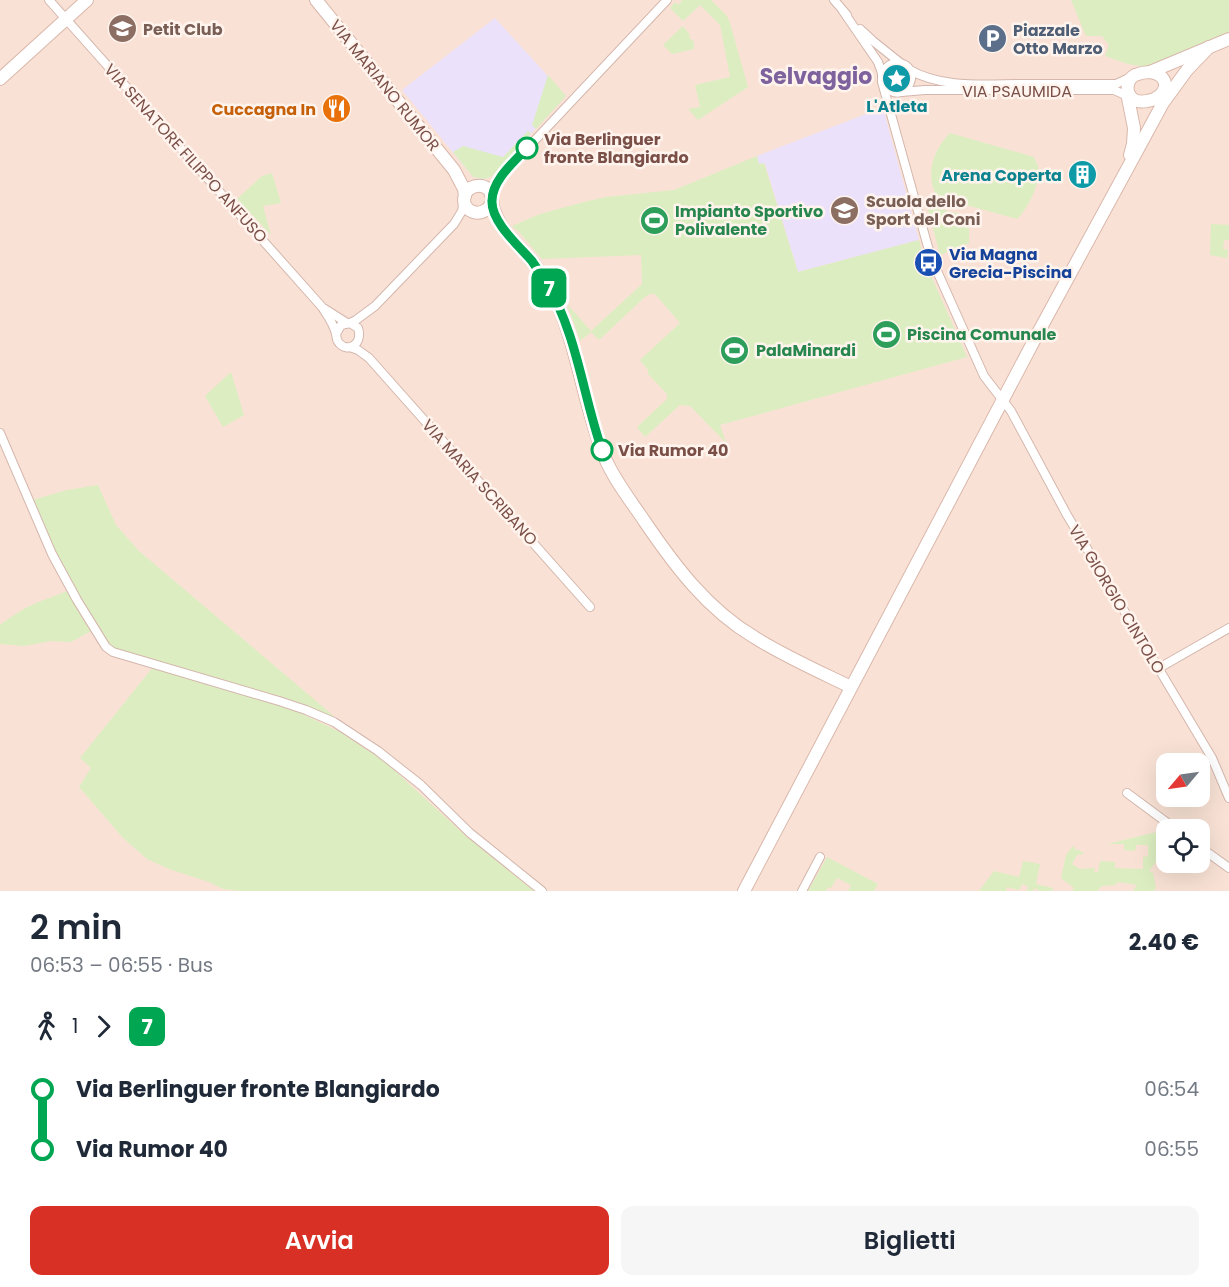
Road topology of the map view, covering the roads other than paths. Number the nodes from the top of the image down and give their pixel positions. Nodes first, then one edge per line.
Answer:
1 (50, 0) edge
2 (87, 0) edge
3 (316, 0) edge
4 (667, 0) edge
5 (834, 0) edge
6 (843, 11) junction
7 (67, 19) junction
8 (1229, 39) edge
9 (1209, 47) junction
10 (906, 67) junction
11 (1150, 72) junction
12 (882, 74) junction
13 (1133, 76) junction
14 (0, 79) edge
15 (884, 86) junction
16 (901, 92) junction
17 (1129, 94) junction
18 (1164, 95) junction
19 (454, 170) junction
20 (1126, 170) junction
21 (504, 173) junction
22 (481, 186) junction
23 (465, 198) junction
24 (492, 201) junction
25 (478, 213) junction
26 (454, 224) junction
27 (503, 228) junction
28 (375, 306) junction
29 (322, 307) junction
30 (348, 323) junction
31 (336, 334) junction
32 (360, 336) junction
33 (350, 347) junction
34 (369, 358) junction
35 (1003, 401) junction
36 (0, 436) edge
37 (590, 607) dead end
38 (1229, 628) edge
39 (1159, 668) junction
40 (851, 687) junction
41 (1127, 793) dead end
42 (1229, 798) edge
43 (1162, 819) edge
44 (1210, 854) edge
45 (820, 857) dead end
46 (1229, 868) edge
47 (542, 891) edge
48 (744, 891) edge
49 (802, 891) edge

1 - 7 street, VIA SENATORE FILIPPO ANFUSO
2 - 7 main road
3 - 19 main road, VIA MARIANO RUMOR
4 - 21 street
5 - 6 street
6 - 10 street, VIA PSAUMIDA
6 - 12 street
7 - 14 main road
7 - 29 street, VIA SENATORE FILIPPO ANFUSO
8 - 9 main road
9 - 11 main road
9 - 18 main road
10 - 12 street
10 - 13 street, VIA PSAUMIDA
10 - 16 street
11 - 13 main road
11 - 18 main road
12 - 15 street
13 - 17 main road
15 - 16 street
15 - 35 street, VIA GIORGIO CINTOLO
16 - 17 street, VIA PSAUMIDA
17 - 18 main road
17 - 20 main road
18 - 20 main road
19 - 22 main road
19 - 23 main road
20 - 35 main road
21 - 22 street
21 - 24 street
22 - 23 main road
22 - 24 main road
23 - 25 main road
23 - 26 street
24 - 25 main road
24 - 27 main road
25 - 26 street
25 - 27 main road
26 - 28 street
27 - 40 main road
28 - 30 street
28 - 32 street
29 - 30 street
29 - 31 street
30 - 31 street
30 - 32 street
31 - 33 street
32 - 33 street
32 - 34 street
33 - 34 street
34 - 37 street, VIA MARIA SCRIBANO
35 - 39 street, VIA GIORGIO CINTOLO
35 - 40 main road
36 - 47 street
38 - 39 street
39 - 42 street, VIA GIORGIO CINTOLO
40 - 48 main road
41 - 43 street
44 - 46 street
45 - 49 street

